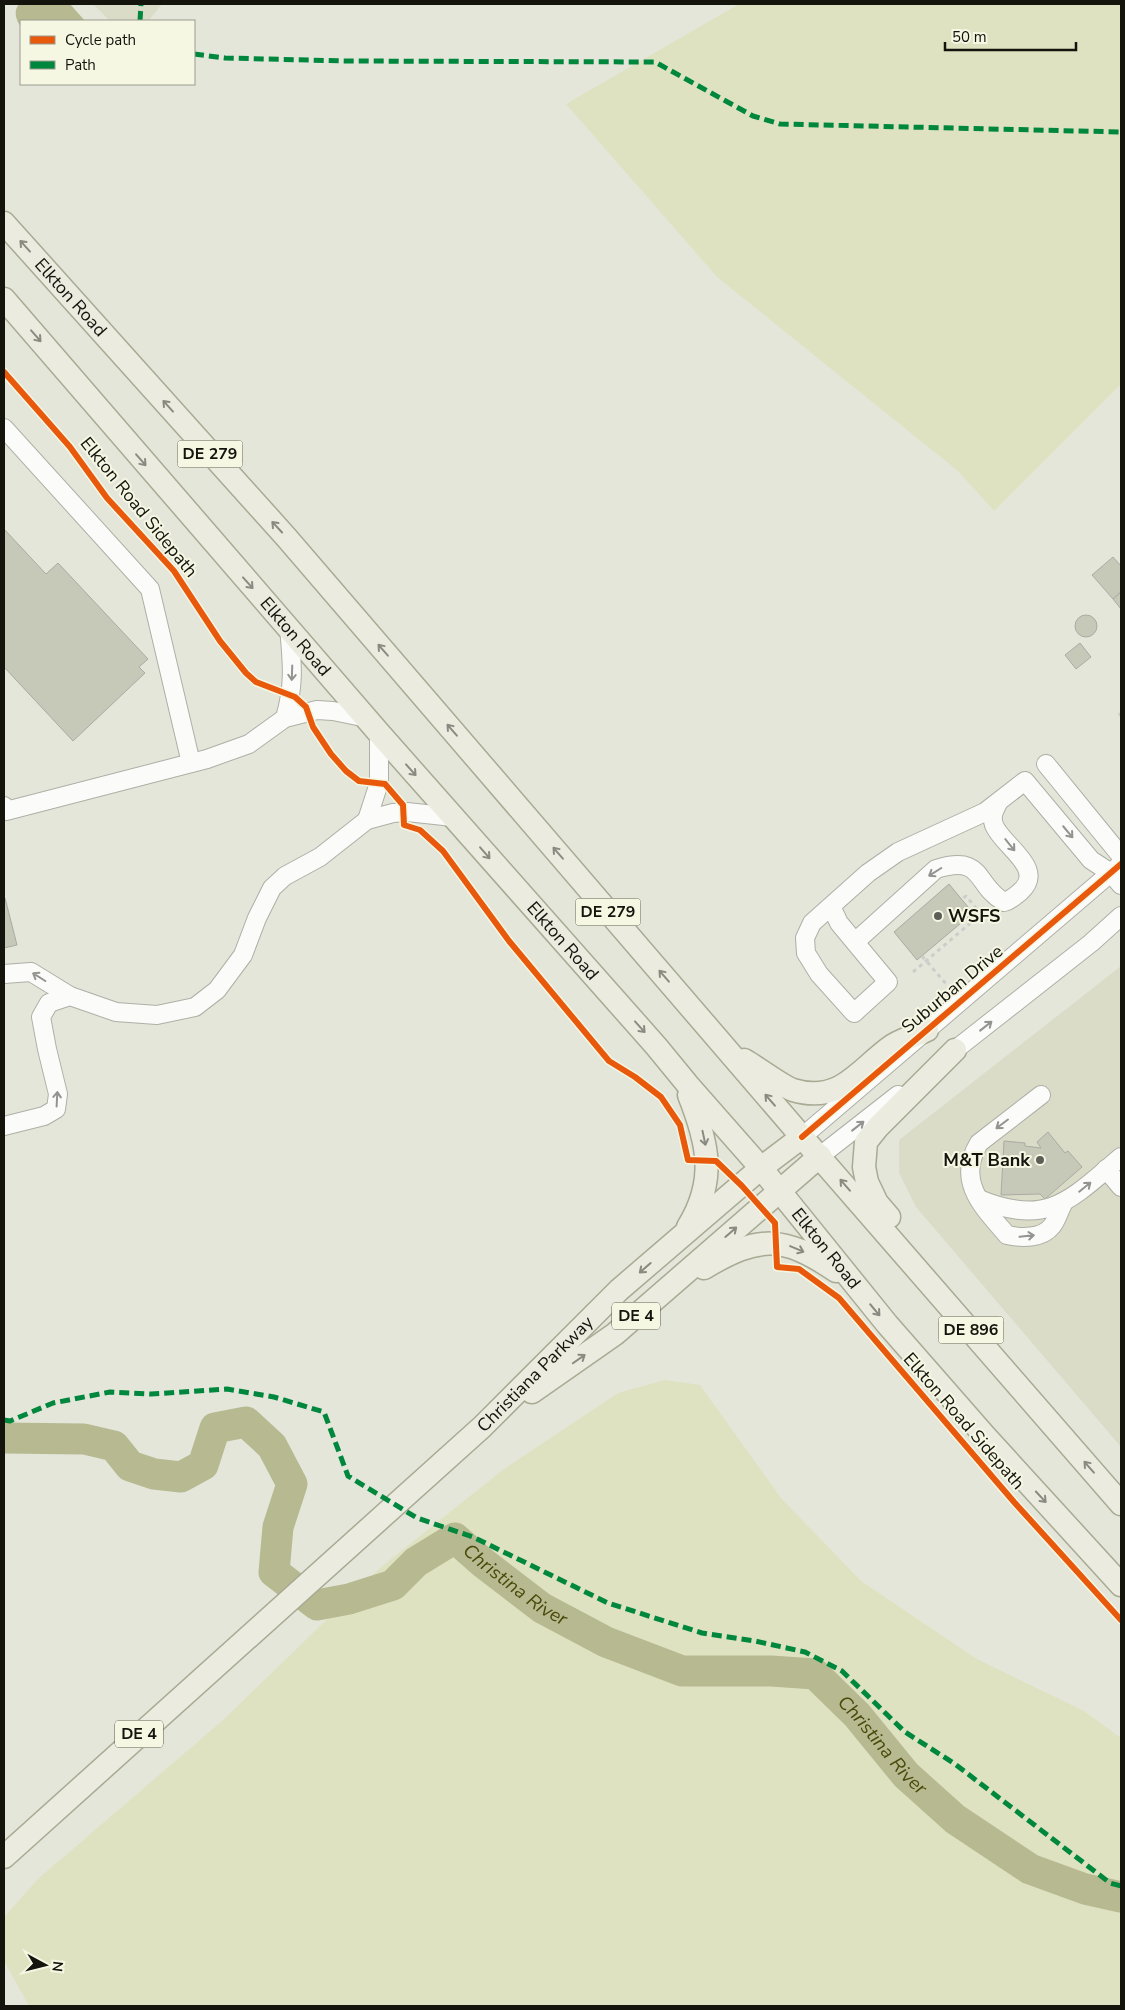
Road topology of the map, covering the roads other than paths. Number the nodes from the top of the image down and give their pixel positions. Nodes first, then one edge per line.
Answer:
1 (4, 223) edge
2 (4, 299) edge
3 (4, 428) edge
4 (289, 628) junction
5 (285, 718) junction
6 (373, 726) junction
7 (191, 763) junction
8 (1046, 764) dead end
9 (998, 803) junction
10 (4, 806) edge
11 (453, 816) junction
12 (367, 820) junction
13 (1121, 856) edge
14 (1118, 874) edge
15 (832, 906) junction
16 (1121, 916) edge
17 (855, 942) junction
18 (4, 974) edge
19 (70, 996) junction
20 (927, 1030) junction
21 (726, 1049) junction
22 (955, 1050) junction
23 (682, 1076) junction
24 (1041, 1095) dead end
25 (4, 1126) edge
26 (802, 1137) junction
27 (820, 1156) junction
28 (1121, 1156) edge
29 (761, 1168) junction
30 (1106, 1170) junction
31 (1121, 1187) edge
32 (779, 1190) junction
33 (979, 1199) junction
34 (1063, 1204) junction
35 (682, 1236) junction
36 (852, 1282) junction
37 (658, 1296) junction
38 (977, 1337) junction
39 (482, 1427) junction
40 (1121, 1504) edge
41 (1121, 1584) edge
42 (4, 1857) edge

21 -> 1 main road, Elkton Road / DE 279
2 -> 4 main road, Elkton Road / DE 279
3 - 7 street
4 -> 5 street
4 - 6 main road, Elkton Road / DE 279
5 - 6 street
5 - 7 street
6 -> 11 main road, Elkton Road / DE 279
6 - 12 street
7 - 10 street
8 - 13 street
9 -> 14 street
9 - 15 street
9 -> 17 street
11 - 12 street
11 -> 23 main road, Elkton Road / DE 279
12 - 19 street
14 - 20 street, Suburban Drive
15 - 17 street
15 - 17 street
22 -> 16 street
19 -> 18 street
25 -> 19 street
20 - 21 main road
20 - 26 street, Suburban Drive
26 -> 21 main road, Elkton Road / DE 279
27 -> 22 street
22 - 38 main road
23 - 29 main road, Elkton Road / DE 279
23 -> 35 main road
24 -> 33 street
26 - 27 main road, Elkton Road / DE 896
26 - 29 main road, Christiana Parkway / DE 4
27 - 32 main road, Christiana Parkway / DE 4
38 -> 27 main road, Elkton Road / DE 896
28 - 30 street
29 - 32 main road, Elkton Road / DE 279
29 - 35 main road, Christiana Parkway / DE 4
30 - 31 street
34 -> 30 street
32 - 36 main road, Elkton Road / DE 896
37 -> 32 main road, Christiana Parkway / DE 4
33 - 34 street
33 -> 34 street
35 -> 39 main road, Christiana Parkway / DE 4
37 -> 36 main road
36 -> 41 main road, Elkton Road / DE 896
39 -> 37 main road, Christiana Parkway / DE 4
40 -> 38 main road, Elkton Road / DE 896
39 - 42 main road, DE 4

